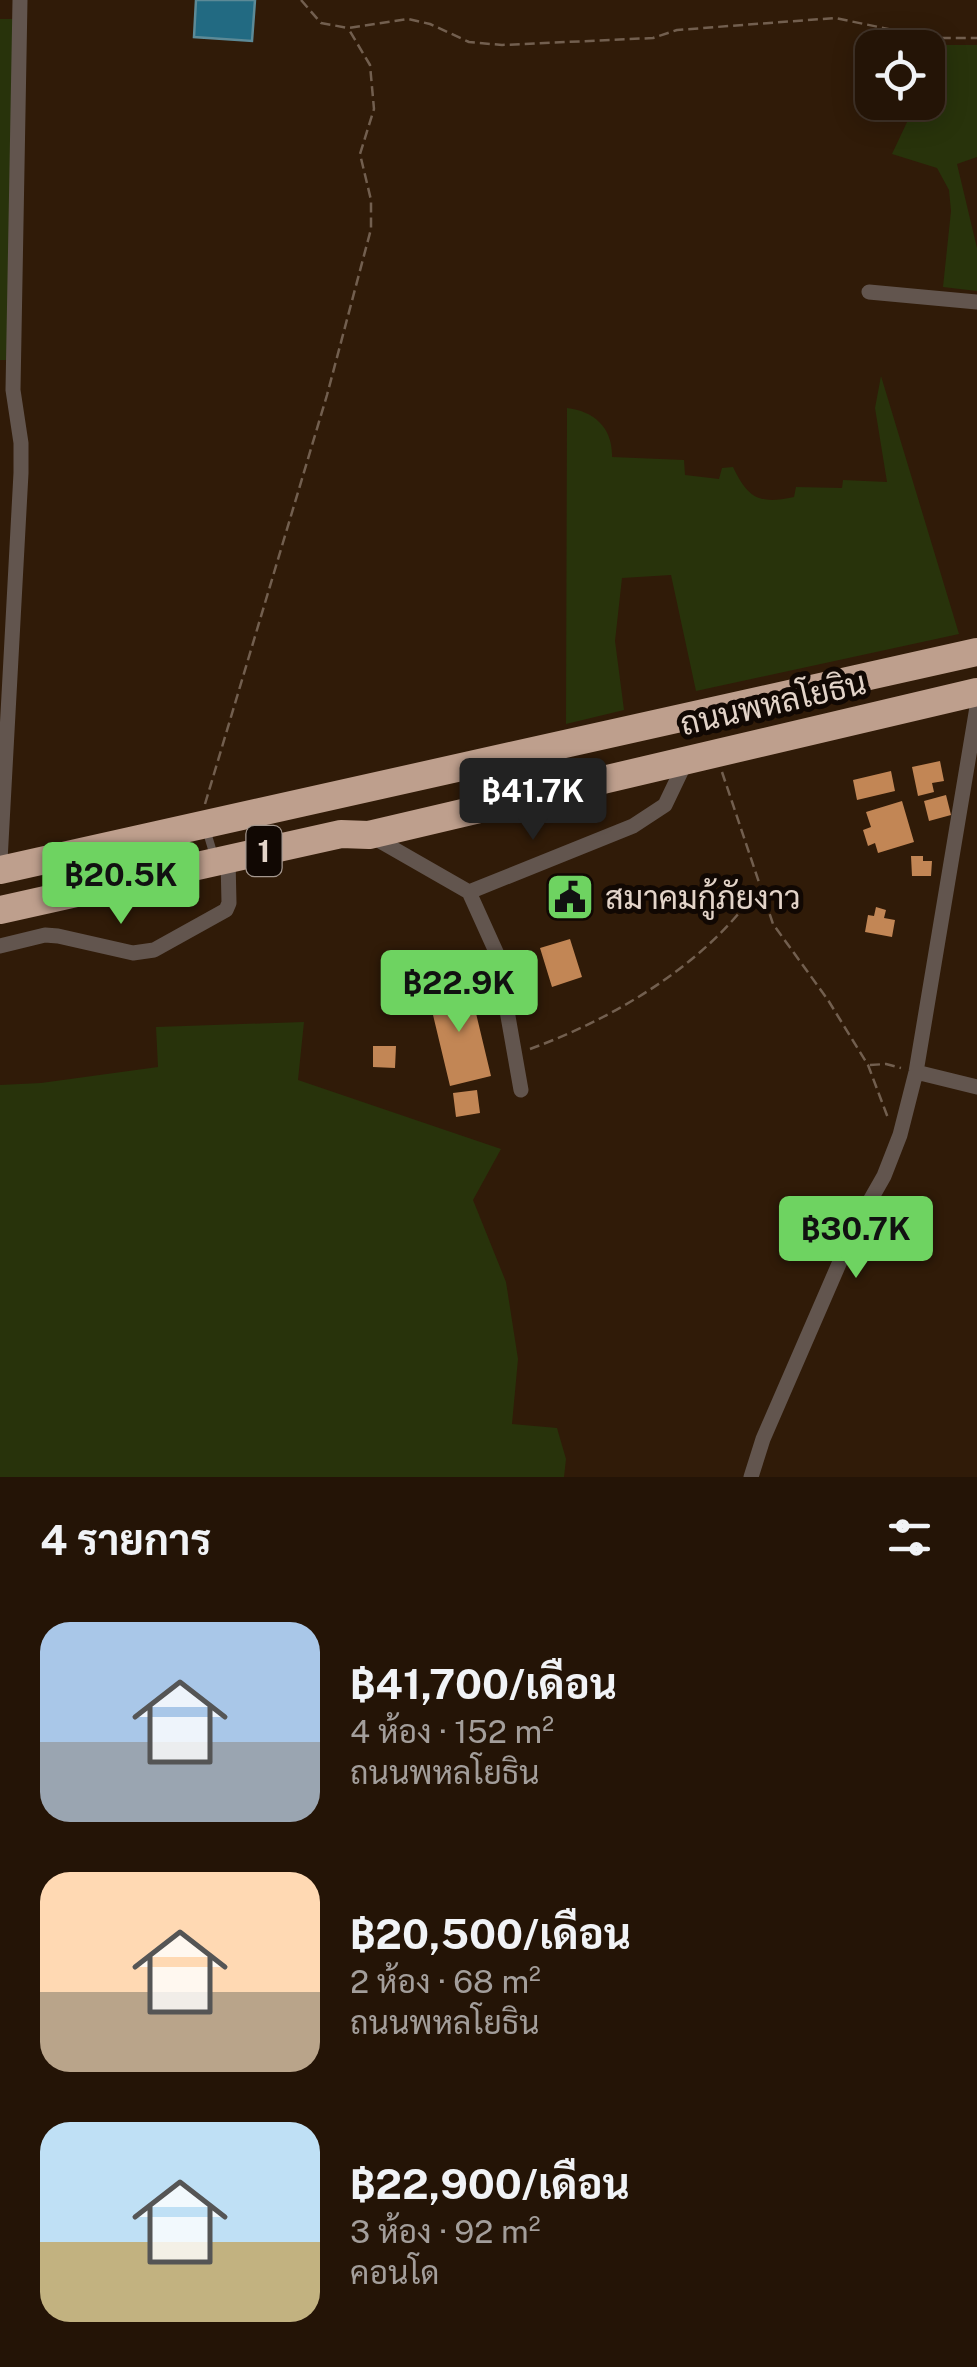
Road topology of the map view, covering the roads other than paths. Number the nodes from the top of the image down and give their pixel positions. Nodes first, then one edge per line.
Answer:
1 (20, 0) edge
2 (870, 292) dead end
3 (977, 302) edge
4 (977, 652) edge
5 (977, 692) edge
6 (977, 708) edge
7 (687, 760) junction
8 (202, 825) junction
9 (369, 835) junction
10 (0, 861) edge
11 (222, 861) junction
12 (0, 870) edge
13 (469, 892) junction
14 (0, 910) edge
15 (0, 946) edge
16 (916, 1072) junction
17 (977, 1087) edge
18 (520, 1090) dead end
19 (750, 1477) edge

1 - 10 street
2 - 3 street
4 - 8 highway, ถนนพหลโยธิน / 1
5 - 7 highway, ถนนพหลโยธิน / 1
6 - 16 street
7 - 9 highway, ถนนพหลโยธิน / 1
7 - 13 street
8 - 11 lane
8 - 12 highway, ถนนพหลโยธิน / 1
9 - 11 highway, ถนนพหลโยธิน / 1
9 - 13 street
11 - 14 highway, ถนนพหลโยธิน / 1
11 - 15 street
13 - 18 street
16 - 17 street
16 - 19 street

